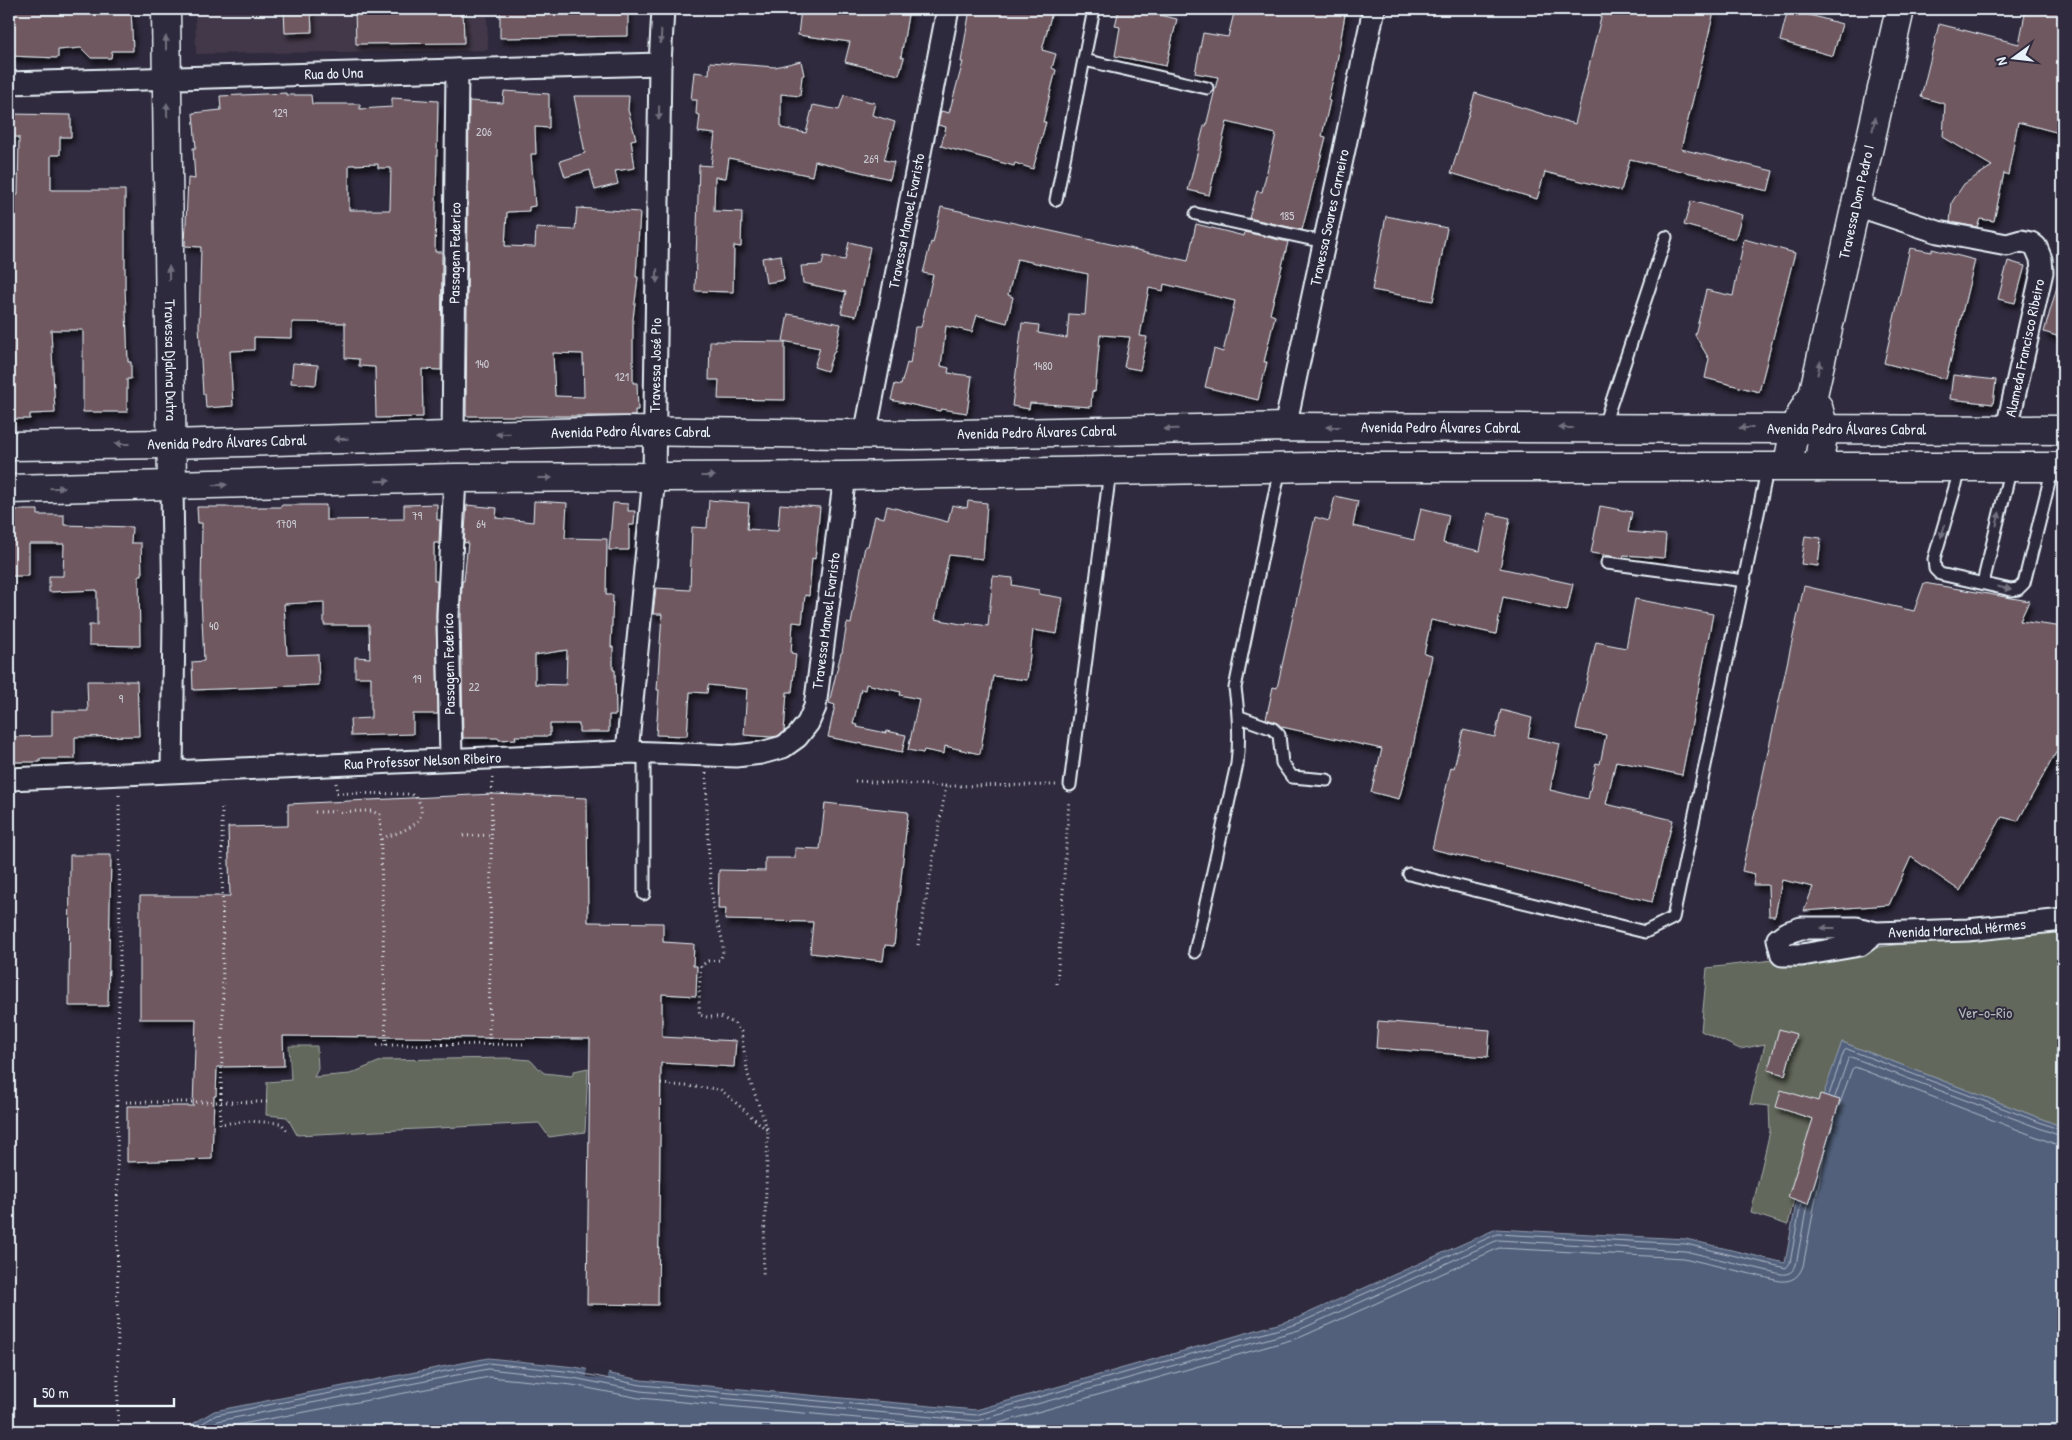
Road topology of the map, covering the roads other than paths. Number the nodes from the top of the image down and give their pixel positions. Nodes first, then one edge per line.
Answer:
1 (166, 9) edge
2 (663, 9) edge
3 (948, 9) edge
4 (1094, 9) edge
5 (1374, 9) edge
6 (1900, 9) edge
7 (1084, 60) junction
8 (660, 64) junction
9 (456, 70) junction
10 (167, 77) junction
11 (9, 82) edge
12 (1207, 88) dead end
13 (1056, 200) dead end
14 (1856, 204) junction
15 (1196, 214) dead end
16 (1666, 237) dead end
17 (1324, 242) junction
18 (1813, 395) junction
19 (1285, 427) junction
20 (1604, 428) junction
21 (1794, 428) junction
22 (2008, 428) junction
23 (1824, 429) junction
24 (2063, 430) edge
25 (655, 432) junction
26 (865, 434) junction
27 (914, 435) junction
28 (453, 436) junction
29 (170, 444) junction
30 (9, 446) edge
31 (1778, 466) junction
32 (1818, 467) junction
33 (1961, 467) junction
34 (2011, 467) junction
35 (2058, 467) edge
36 (1280, 468) junction
37 (1110, 471) junction
38 (846, 476) junction
39 (654, 477) junction
40 (455, 478) junction
41 (172, 486) junction
42 (9, 489) edge
43 (1608, 563) dead end
44 (1745, 581) junction
45 (1983, 583) junction
46 (815, 708) joint
47 (1240, 717) junction
48 (636, 752) junction
49 (451, 759) junction
50 (172, 771) junction
51 (9, 780) edge
52 (1326, 780) dead end
53 (1070, 785) road end
54 (1409, 874) dead end
55 (644, 894) dead end
56 (2063, 920) edge
57 (2038, 924) junction
58 (2063, 928) edge
59 (1876, 933) dead end
60 (1195, 952) dead end

10 -> 1 main road, Travessa Djalma Dutra
2 -> 8 street, Travessa José Pio
3 - 26 street, Travessa Manoel Evaristo
4 - 7 lane
5 - 17 street, Travessa Soares Carneiro
14 -> 6 main road, Travessa Dom Pedro I
7 - 12 lane
7 - 13 lane
8 - 9 street, Rua do Una
8 -> 25 street, Travessa José Pio
9 - 10 street, Rua do Una
9 - 28 street, Passagem Federico
10 - 11 street, Rua do Una
29 -> 10 main road, Travessa Djalma Dutra
18 -> 14 main road, Travessa Dom Pedro I
14 - 22 street, Alameda Francisco Ribeiro
15 - 17 lane
16 - 20 lane
17 - 19 street, Travessa Soares Carneiro
18 - 21 main road, Travessa Dom Pedro I
18 - 23 main road
20 -> 19 main road, Avenida Pedro Álvares Cabral
19 -> 27 main road, Avenida Pedro Álvares Cabral
21 -> 20 main road, Avenida Pedro Álvares Cabral
21 - 23 main road, Avenida Pedro Álvares Cabral
21 - 31 main road, Travessa Dom Pedro I
22 - 23 main road, Avenida Pedro Álvares Cabral
22 - 24 main road, Avenida Pedro Álvares Cabral
23 - 32 main road
25 - 26 main road, Avenida Pedro Álvares Cabral
25 -> 28 main road, Avenida Pedro Álvares Cabral
25 - 39 street, Travessa José Pio
26 - 27 main road, Avenida Pedro Álvares Cabral
27 - 38 main road
28 -> 29 main road, Avenida Pedro Álvares Cabral
29 -> 30 main road, Avenida Pedro Álvares Cabral
29 - 41 main road, Travessa Djalma Dutra
31 - 32 main road
31 - 36 main road
31 - 44 lane
32 - 33 main road
33 - 34 main road
33 -> 45 lane
34 - 35 main road
45 -> 34 lane
45 -> 35 lane
36 - 37 main road
36 - 47 lane
37 - 38 main road
37 - 53 lane
39 -> 38 main road
38 - 46 street, Travessa Manoel Evaristo
40 -> 39 main road
39 - 48 street, Travessa José Pio
41 -> 40 main road
40 - 49 street, Passagem Federico
42 -> 41 main road
41 - 50 street, Travessa Djalma Dutra
43 - 44 lane
44 - 54 lane
46 - 48 street, Rua Professor Nelson Ribeiro
47 - 52 lane
47 - 60 lane
48 - 49 street, Rua Professor Nelson Ribeiro
48 - 55 lane
49 - 50 street, Rua Professor Nelson Ribeiro
50 - 51 street, Rua Professor Nelson Ribeiro
56 - 57 street, Avenida Marechal Hérmes
57 - 58 street, Avenida Marechal Hérmes
57 - 59 street, Avenida Marechal Hérmes

